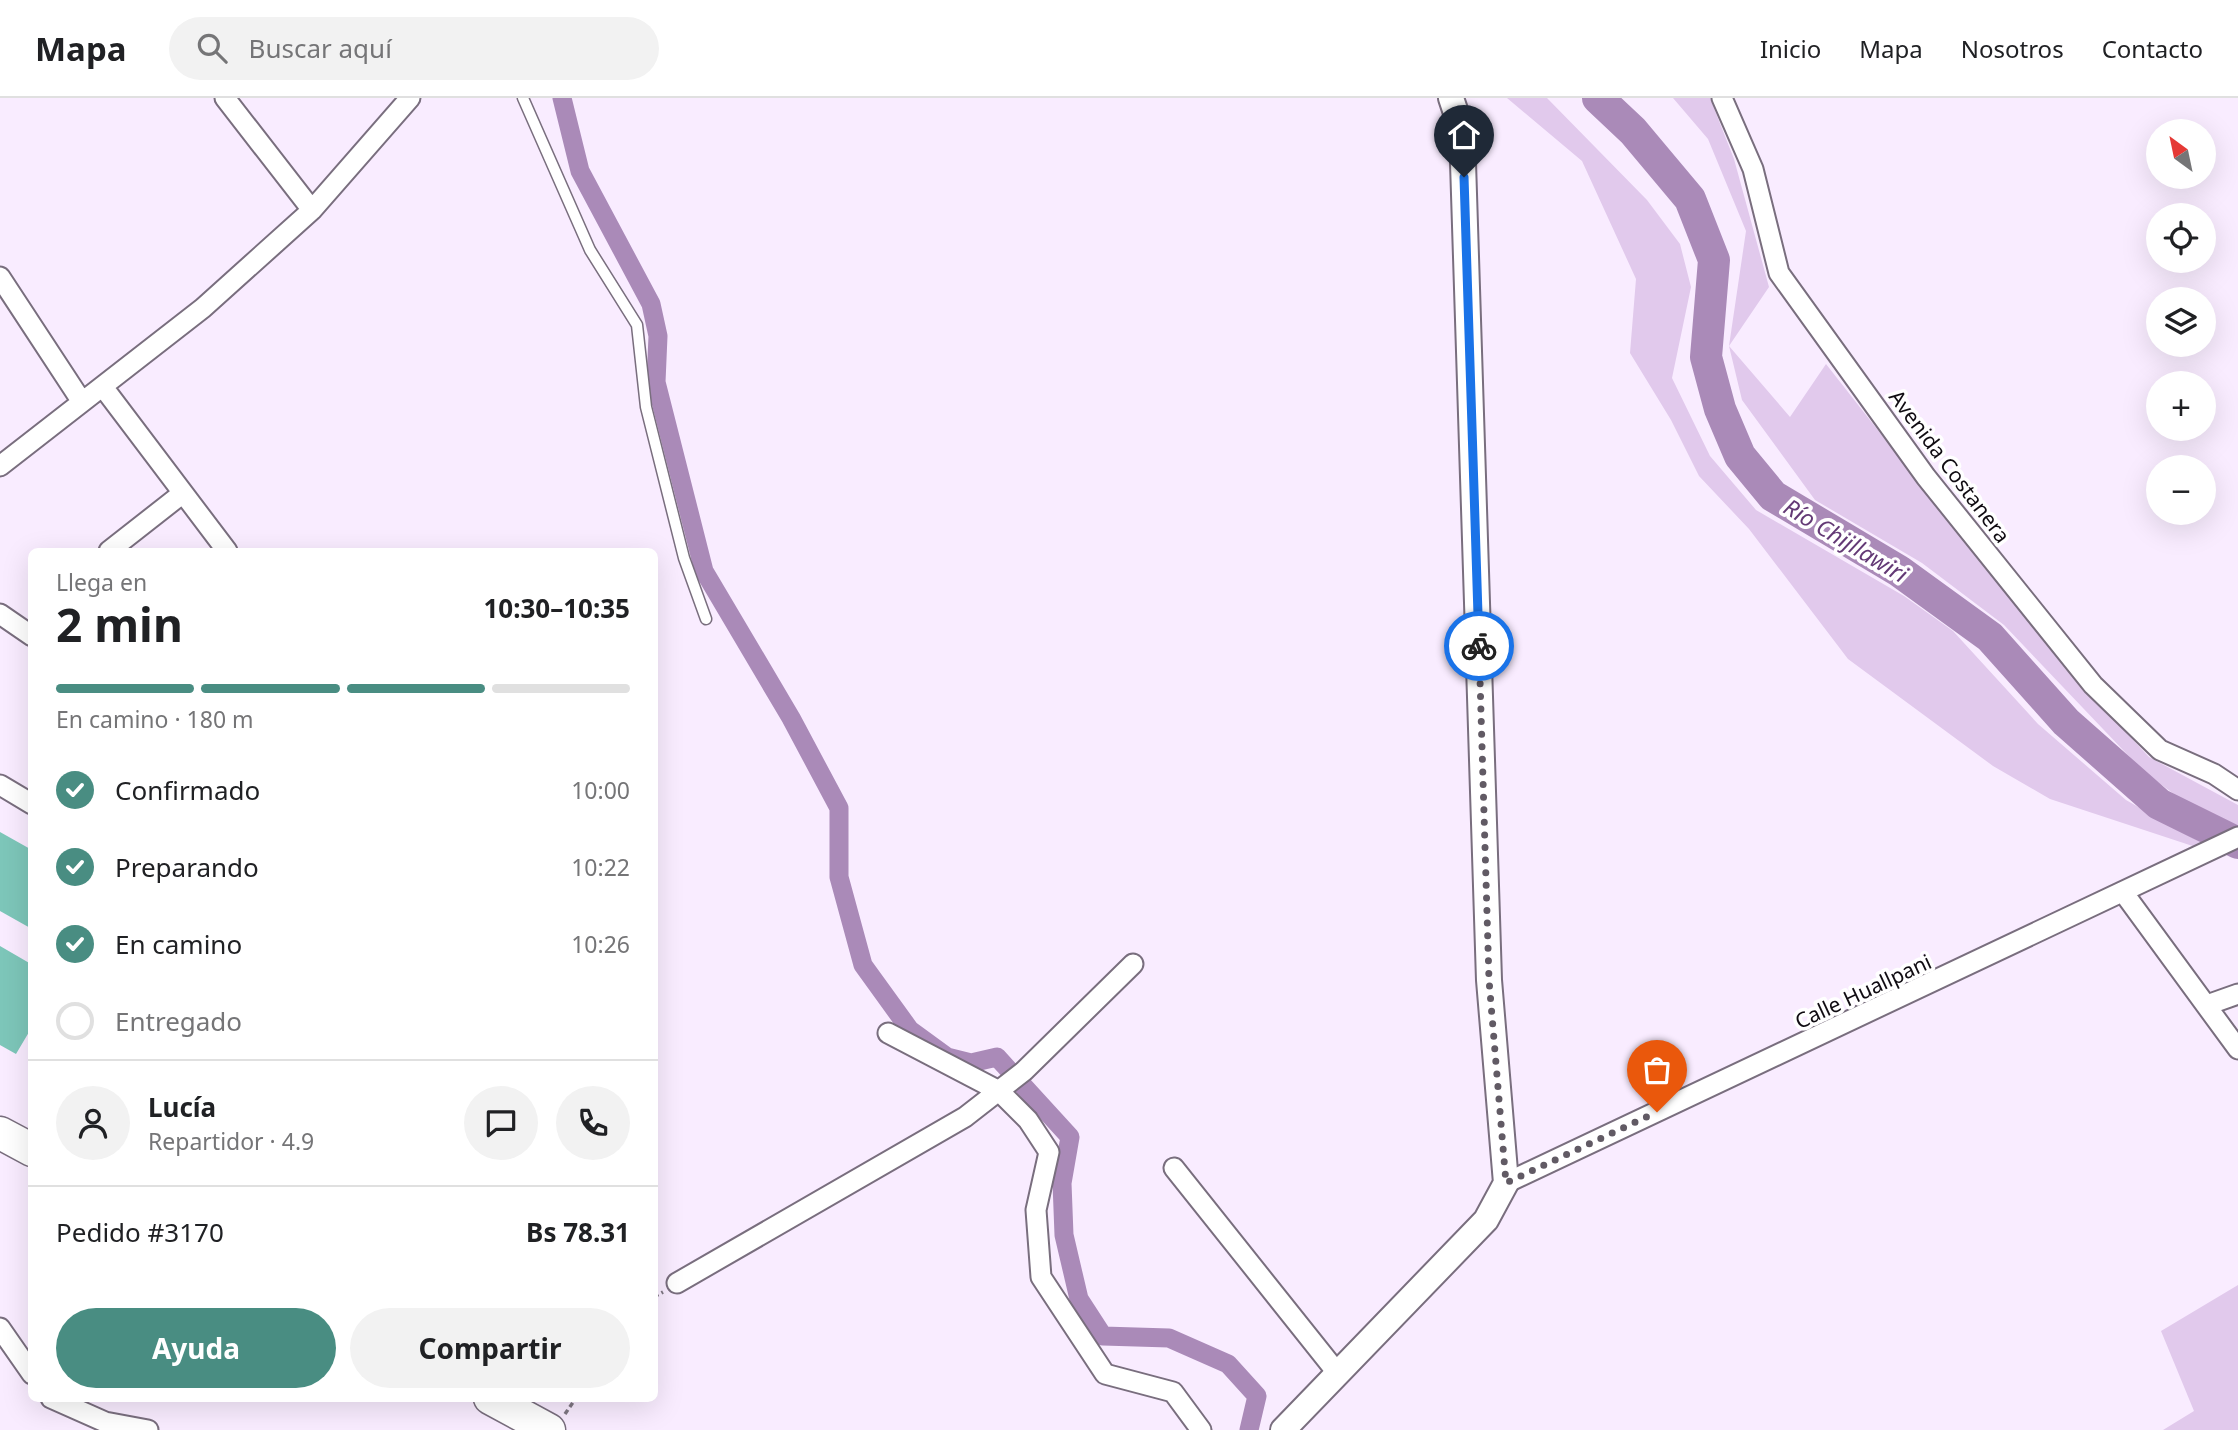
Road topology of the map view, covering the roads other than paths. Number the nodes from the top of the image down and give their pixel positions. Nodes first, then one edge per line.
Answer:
1 (225, 98) edge
2 (410, 98) edge
3 (523, 98) edge
4 (1451, 98) edge
5 (1722, 98) edge
6 (312, 210) junction
7 (0, 277) edge
8 (103, 387) junction
9 (82, 402) junction
10 (0, 466) edge
11 (183, 494) junction
12 (113, 548) edge
13 (225, 548) edge
14 (28, 613) edge
15 (7, 619) edge
16 (706, 619) dead end
17 (28, 633) edge
18 (0, 785) edge
19 (2238, 790) edge
20 (28, 802) edge
21 (2238, 838) edge
22 (2123, 892) junction
23 (1133, 964) dead end
24 (2238, 994) edge
25 (2207, 1004) junction
26 (888, 1033) dead end
27 (2238, 1049) edge
28 (1011, 1082) junction
29 (0, 1133) edge
30 (28, 1148) edge
31 (1174, 1168) dead end
32 (1506, 1183) junction
33 (677, 1283) dead end
34 (0, 1328) edge
35 (28, 1368) edge
36 (1339, 1375) junction
37 (58, 1402) edge
38 (497, 1402) edge
39 (99, 1426) edge
40 (148, 1430) edge
41 (549, 1430) edge
42 (1201, 1430) edge
43 (1283, 1430) edge

1 - 6 street
2 - 6 street
3 - 16 lane
4 - 32 street
5 - 19 street, Avenida Costanera
6 - 8 street
7 - 9 street
8 - 9 street
8 - 11 street
9 - 10 street
11 - 12 street
11 - 13 street
14 - 15 street
15 - 17 street
18 - 20 street
21 - 22 street, Calle Huallpani
22 - 25 street
22 - 32 street, Calle Huallpani
23 - 28 street
24 - 25 street
25 - 27 street
26 - 28 street
28 - 33 street
28 - 42 street
29 - 30 main road
31 - 36 street
32 - 36 street
34 - 35 street
36 - 43 street
37 - 39 street
38 - 41 main road
39 - 40 street

